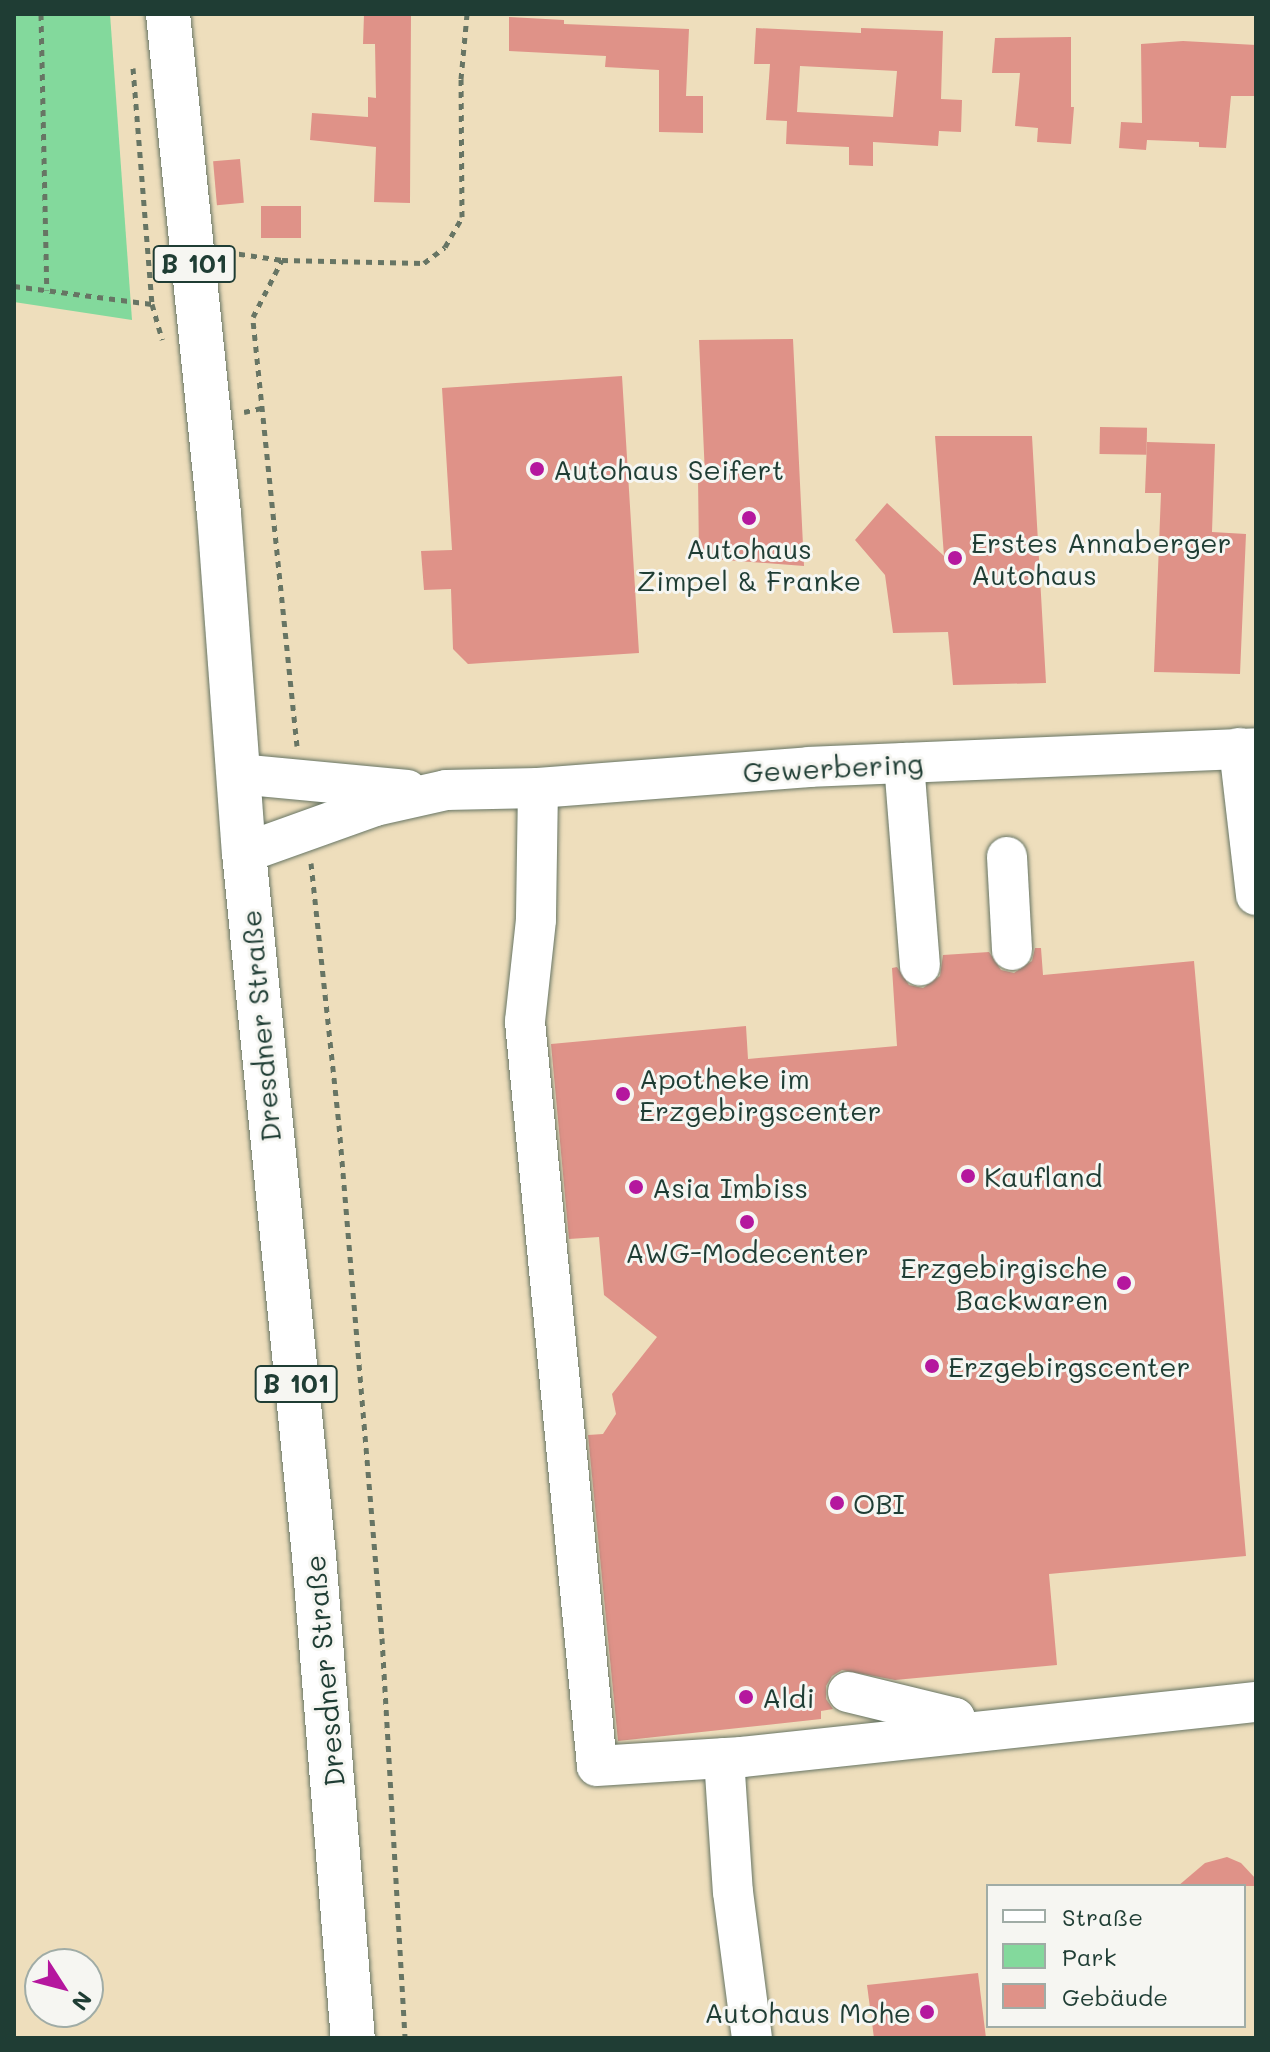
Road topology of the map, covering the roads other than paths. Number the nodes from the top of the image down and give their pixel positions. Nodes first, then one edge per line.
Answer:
1 (168, 14) edge
2 (1248, 748) edge
3 (904, 763) junction
4 (238, 774) junction
5 (538, 788) junction
6 (427, 793) junction
7 (244, 853) junction
8 (1007, 857) dead end
9 (1256, 895) edge
10 (1012, 950) dead end
11 (920, 965) dead end
12 (848, 1692) dead end
13 (1256, 1702) edge
14 (958, 1734) junction
15 (724, 1758) junction
16 (353, 2038) edge
17 (752, 2038) edge

1 - 4 main road, Dresdner Straße / B 101
2 - 3 street, Gewerbering
2 - 9 street, Gewerbering
3 - 5 street, Gewerbering
3 - 11 street
4 - 6 street, Gewerbering
4 - 7 main road, Dresdner Straße / B 101
5 - 6 street, Gewerbering
5 - 15 street
6 - 7 street, Gewerbering
7 - 16 main road, Dresdner Straße / B 101
8 - 10 street
12 - 14 street
13 - 14 street
14 - 15 street
15 - 17 street

